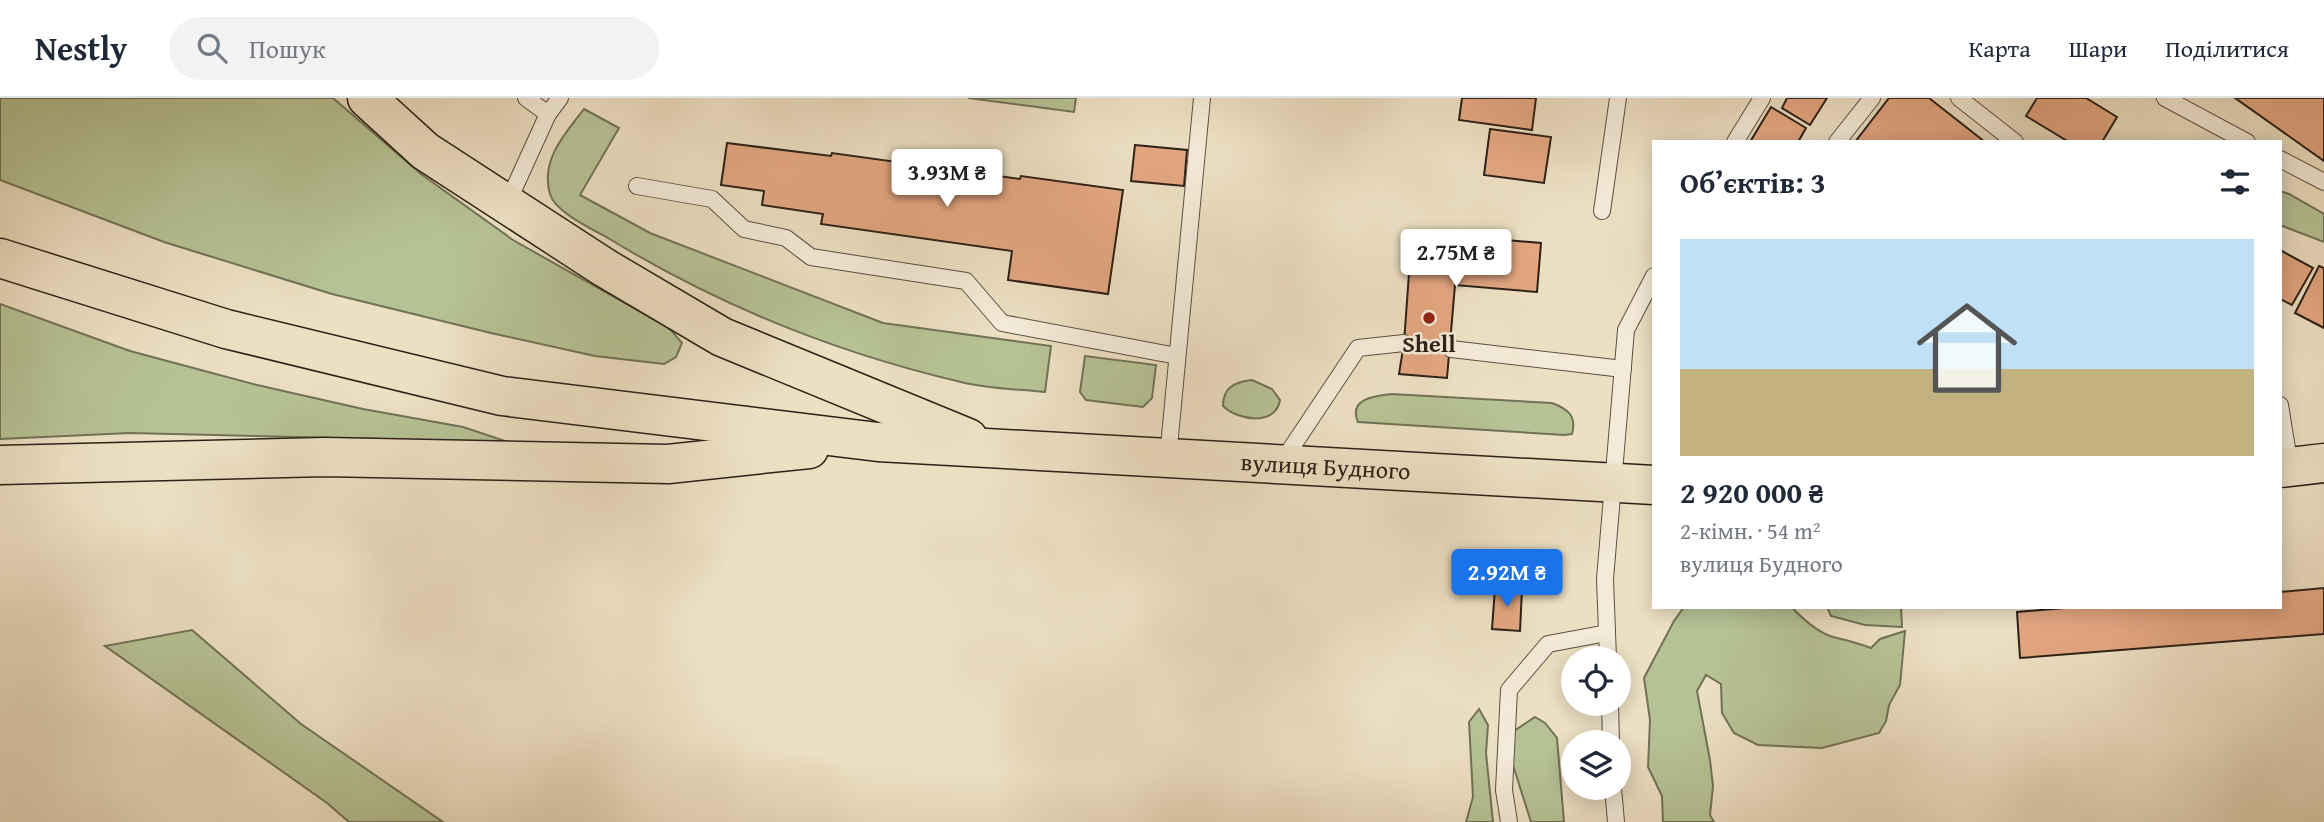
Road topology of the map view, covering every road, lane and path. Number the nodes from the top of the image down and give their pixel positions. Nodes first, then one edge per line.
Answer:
1 (367, 98) edge
2 (526, 98) edge
3 (560, 98) edge
4 (1202, 98) edge
5 (1618, 98) edge
6 (1762, 98) edge
7 (1872, 98) edge
8 (1959, 98) edge
9 (2165, 98) edge
10 (548, 114) junction
11 (1736, 140) edge
12 (1839, 140) edge
13 (2012, 140) edge
14 (2243, 140) edge
15 (2282, 160) edge
16 (2324, 182) edge
17 (637, 186) dead end
18 (507, 204) junction
19 (1602, 211) dead end
20 (0, 258) edge
21 (1652, 280) edge
22 (1404, 343) dead end
23 (1451, 349) dead end
24 (1177, 356) junction
25 (1623, 369) junction
26 (2282, 412) edge
27 (878, 442) junction
28 (996, 449) junction
29 (1168, 457) junction
30 (0, 465) edge
31 (1281, 465) junction
32 (2298, 466) edge
33 (1614, 484) junction
34 (1652, 485) edge
35 (1607, 634) junction
36 (1608, 646) edge
37 (1614, 800) edge
38 (1509, 822) edge
39 (1616, 822) edge

1 - 18 highway
2 - 10 lane
3 - 10 lane
4 - 24 lane
5 - 19 lane
6 - 11 lane
7 - 12 lane
8 - 13 lane
9 - 14 lane
10 - 18 lane
15 - 16 lane
17 - 24 lane
18 - 28 highway
20 - 27 highway
21 - 25 lane
22 - 31 lane
23 - 25 lane
24 - 29 lane
25 - 33 lane
26 - 32 lane
27 - 28 highway, вулиця Будного
27 - 30 highway
28 - 29 highway, вулиця Будного
29 - 31 highway, вулиця Будного
31 - 33 highway, вулиця Будного
33 - 34 highway, вулиця Будного
33 - 35 lane
35 - 36 lane
35 - 38 lane
37 - 39 lane

